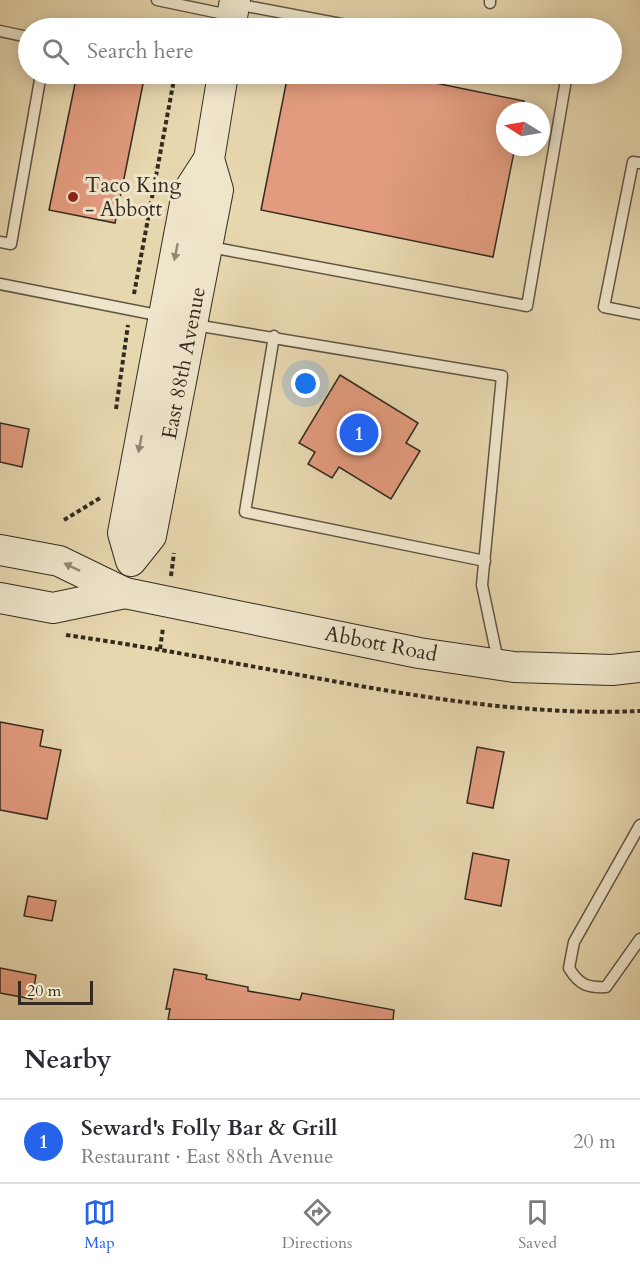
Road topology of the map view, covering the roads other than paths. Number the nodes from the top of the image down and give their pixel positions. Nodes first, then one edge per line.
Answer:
1 (157, 0) edge
2 (233, 12) edge
3 (282, 18) edge
4 (0, 31) edge
5 (18, 35) edge
6 (39, 84) edge
7 (221, 84) edge
8 (565, 84) edge
9 (209, 159) junction
10 (640, 163) edge
11 (0, 242) edge
12 (206, 247) junction
13 (0, 284) edge
14 (640, 314) edge
15 (177, 320) junction
16 (274, 336) junction
17 (0, 550) edge
18 (485, 561) junction
19 (125, 593) junction
20 (0, 598) edge
21 (498, 664) junction
22 (640, 667) edge
23 (640, 825) edge
24 (640, 939) edge

1 - 2 lane
2 - 3 lane
4 - 5 lane
6 - 11 lane
7 - 9 main road, East 88th Avenue
8 - 12 lane
9 - 12 main road, East 88th Avenue
9 -> 15 main road, East 88th Avenue
10 - 14 lane
12 - 15 main road, East 88th Avenue
13 - 15 lane
15 - 16 lane
15 - 19 main road, East 88th Avenue
16 - 18 lane
16 - 18 lane
19 -> 17 main road, Abbott Road
18 - 21 lane
19 - 20 main road, Abbott Road
19 - 21 main road, Abbott Road
21 - 22 main road, Abbott Road
23 - 24 lane

